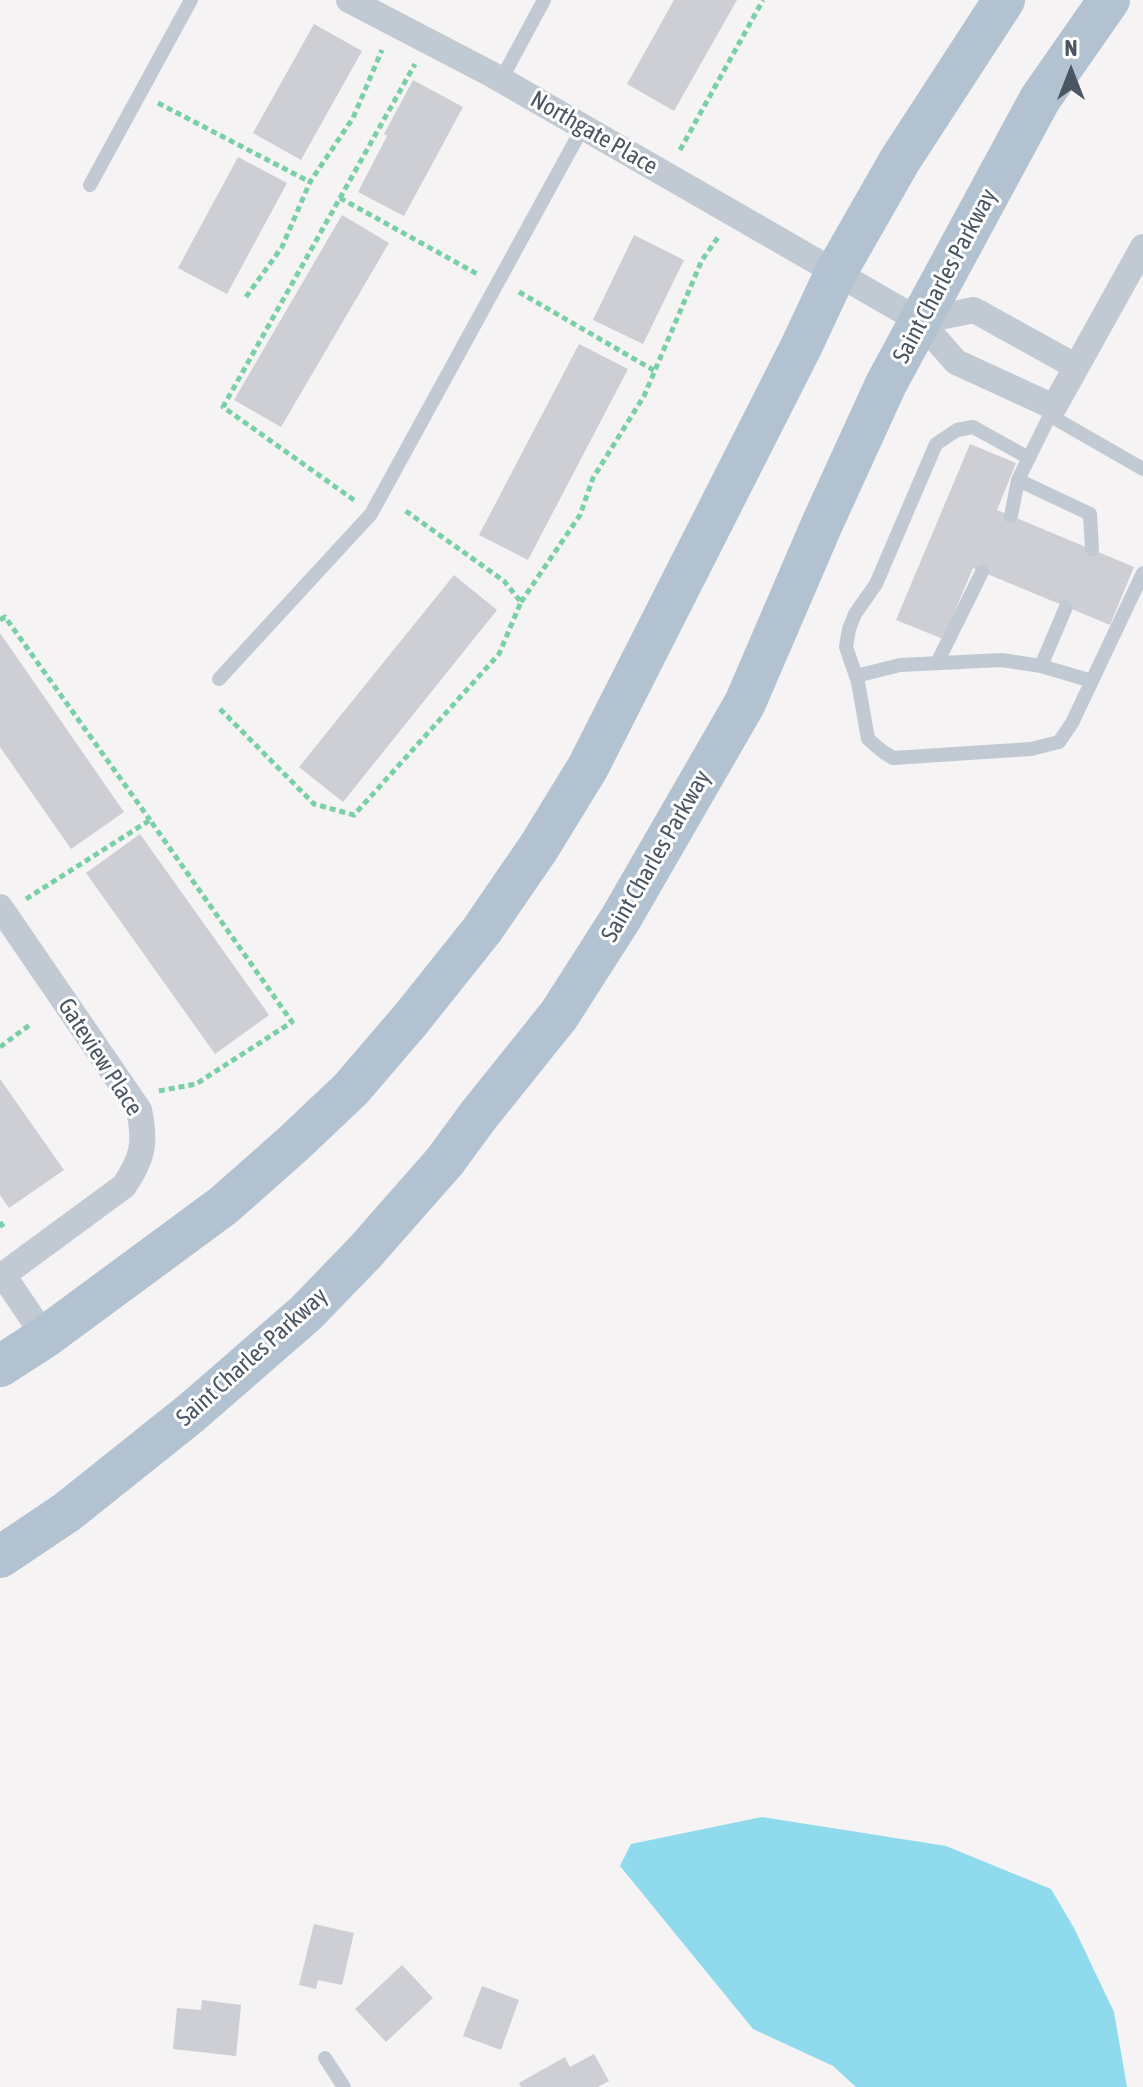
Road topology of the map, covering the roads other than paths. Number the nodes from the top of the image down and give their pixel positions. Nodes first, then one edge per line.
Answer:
1 (191, 0) edge
2 (349, 0) edge
3 (544, 0) edge
4 (1004, 0) edge
5 (1109, 0) edge
6 (501, 80) junction
7 (583, 127) junction
8 (90, 185) dead end
9 (1143, 247) edge
10 (836, 272) junction
11 (920, 321) junction
12 (1075, 366) junction
13 (1052, 411) junction
14 (1029, 458) junction
15 (1143, 469) edge
16 (1018, 480) junction
17 (1011, 516) dead end
18 (1092, 549) dead end
19 (982, 572) dead end
20 (1143, 573) edge
21 (1066, 607) dead end
22 (937, 663) junction
23 (1041, 666) junction
24 (856, 676) junction
25 (219, 679) dead end
26 (1092, 681) junction
27 (2, 910) edge
28 (1, 1276) edge
29 (45, 1337) junction
30 (0, 1366) edge
31 (0, 1557) edge
32 (325, 2058) dead end
33 (344, 2087) edge

1 - 8 lane
2 - 6 street, Northgate Place
3 - 6 lane
4 - 10 main road
5 - 11 main road, Saint Charles Parkway
6 - 7 street, Northgate Place
7 - 10 street, Northgate Place
7 - 25 lane
9 - 12 street
10 - 11 street, Northgate Place
10 - 29 main road
11 - 12 street
11 - 13 street, Northgate Place
11 - 31 main road, Saint Charles Parkway
12 - 13 street
13 - 14 lane
13 - 15 lane
14 - 16 lane
14 - 24 lane
16 - 17 lane
16 - 18 lane
19 - 22 lane
20 - 26 lane
21 - 23 lane
22 - 23 lane
22 - 24 lane
23 - 26 lane
24 - 26 lane
27 - 28 street, Gateview Place
28 - 29 street, Gateview Place
29 - 30 main road
32 - 33 lane

